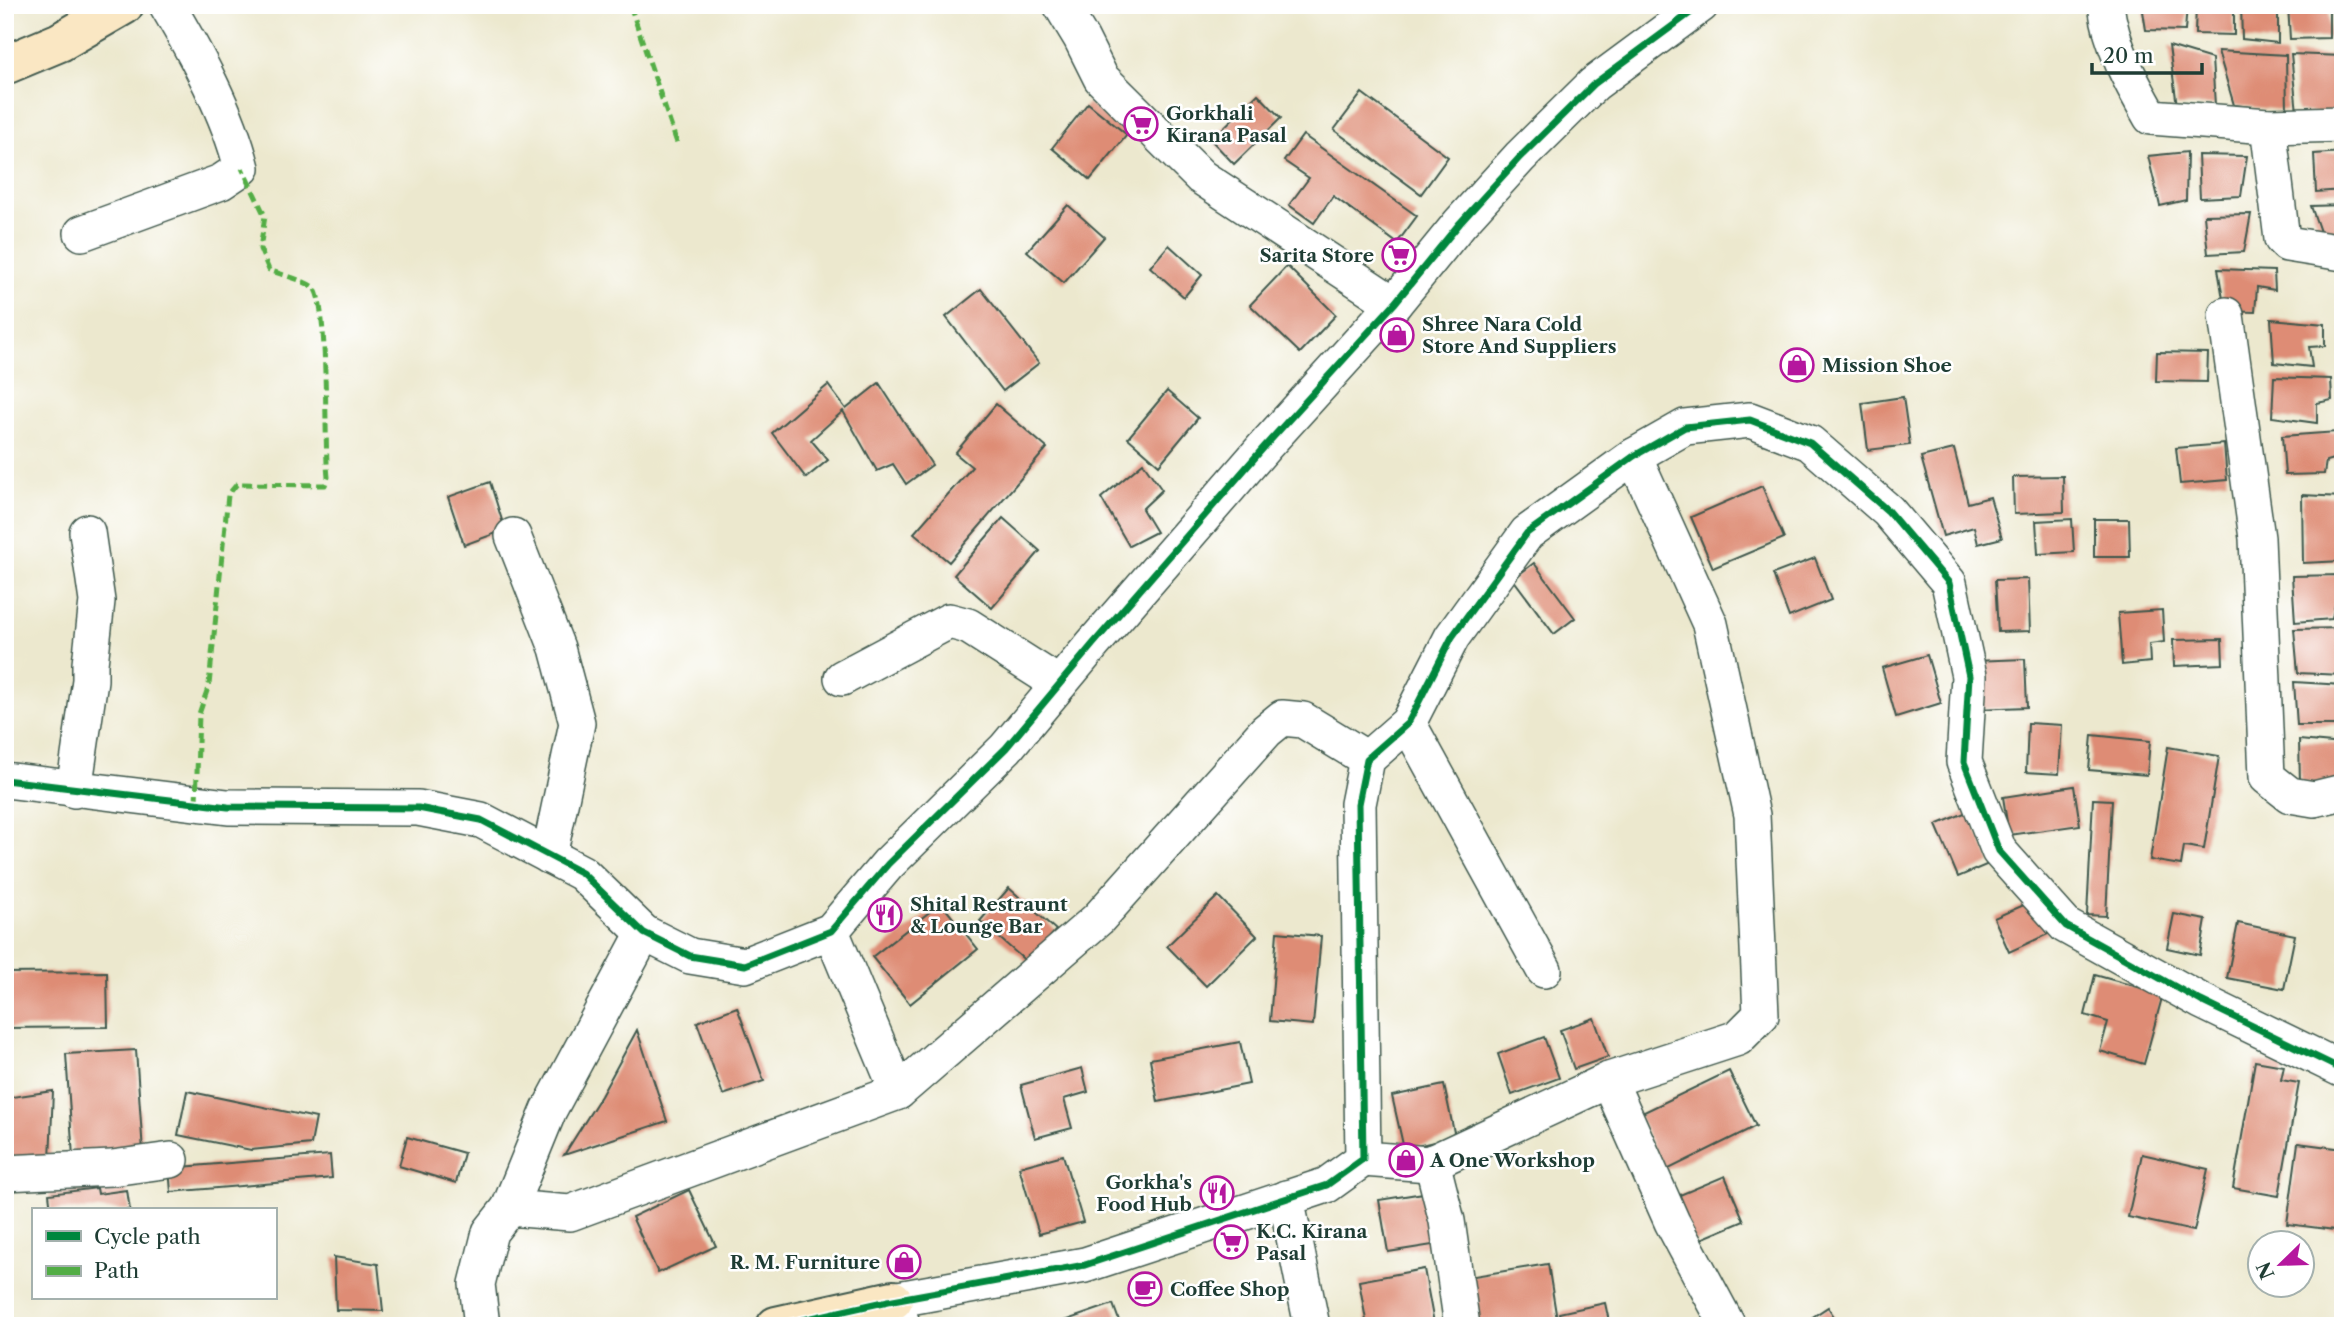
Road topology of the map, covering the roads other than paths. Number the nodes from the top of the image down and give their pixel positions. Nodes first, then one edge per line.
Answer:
1 (124, 5) edge
2 (167, 5) edge
3 (1061, 5) edge
4 (1701, 5) edge
5 (2106, 5) edge
6 (5, 65) edge
7 (2343, 124) edge
8 (2268, 126) junction
9 (82, 233) dead end
10 (2343, 253) edge
11 (1394, 304) junction
12 (2227, 315) dead end
13 (1634, 456) junction
14 (87, 532) dead end
15 (513, 536) dead end
16 (842, 678) dead end
17 (1059, 684) junction
18 (1408, 723) junction
19 (1367, 759) junction
20 (5, 780) edge
21 (74, 790) junction
22 (2343, 792) edge
23 (549, 856) junction
24 (831, 931) junction
25 (643, 933) junction
26 (1544, 970) dead end
27 (2343, 1070) edge
28 (1609, 1080) junction
29 (898, 1092) junction
30 (1363, 1159) junction
31 (171, 1160) dead end
32 (1432, 1162) junction
33 (5, 1173) edge
34 (1286, 1198) junction
35 (509, 1208) junction
36 (898, 1313) edge
37 (482, 1326) edge
38 (776, 1326) edge
39 (1312, 1326) edge
40 (1462, 1326) edge
41 (1728, 1326) edge

1 - 6 street
2 - 9 street
3 - 11 street
4 - 11 street
5 - 8 street
7 - 8 street
8 - 10 street
11 - 17 street
12 - 22 street
13 - 18 street
13 - 27 street
13 - 28 street
14 - 21 street
15 - 23 street
16 - 17 street
17 - 24 street
18 - 19 street
18 - 26 street
19 - 29 street
19 - 30 street
20 - 21 street
21 - 23 street
23 - 25 street
24 - 25 street
24 - 29 street
25 - 35 street
28 - 32 street
28 - 41 street
29 - 35 street
30 - 32 street
30 - 34 street
31 - 33 street
32 - 40 street
34 - 36 street
34 - 39 street
35 - 37 street
36 - 38 street

